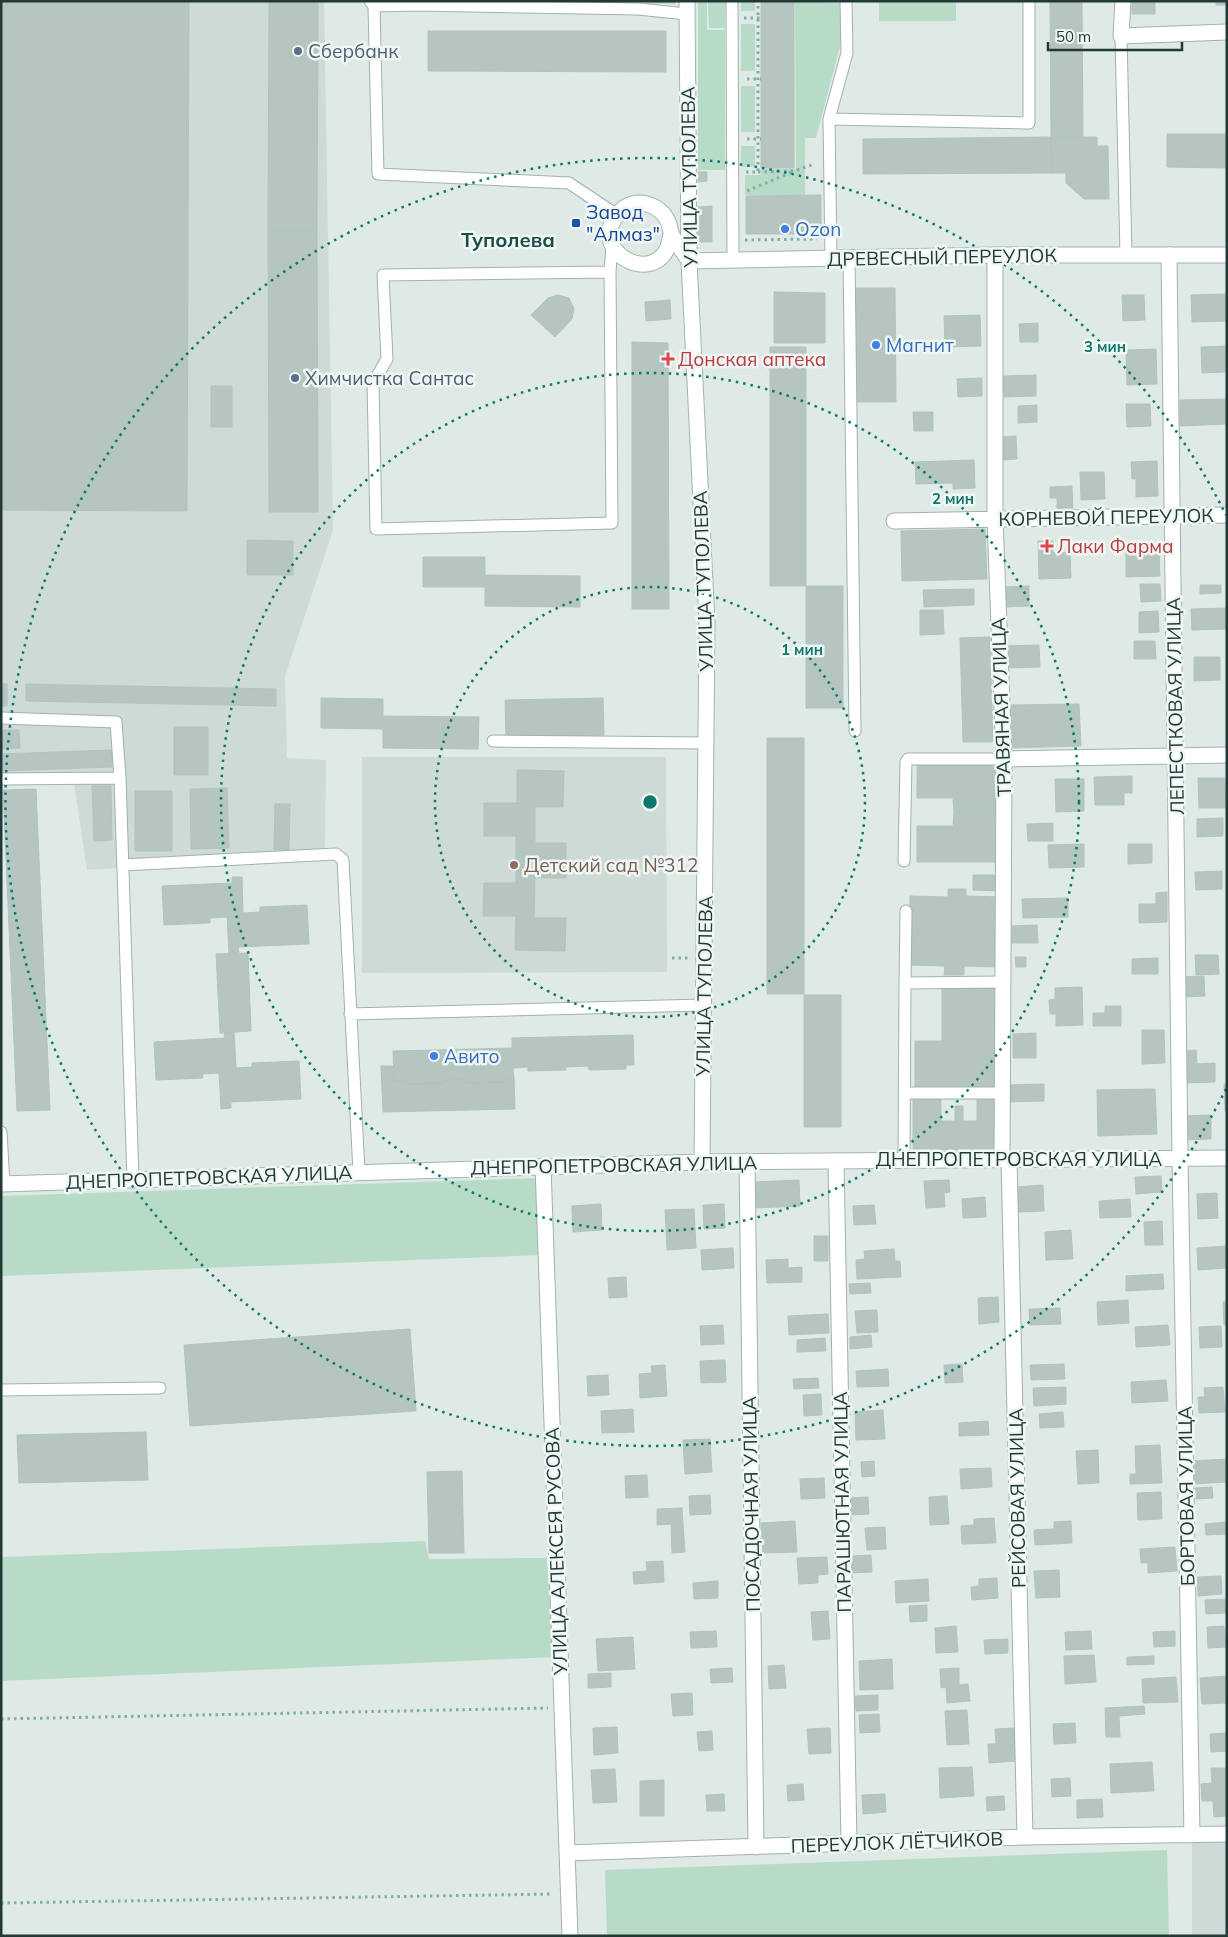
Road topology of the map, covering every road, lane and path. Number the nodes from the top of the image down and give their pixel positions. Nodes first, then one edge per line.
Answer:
1 (732, 1) edge
2 (758, 1) edge
3 (846, 1) edge
4 (1029, 1) edge
5 (1122, 1) edge
6 (418, 3) edge
7 (372, 4) edge
8 (638, 5) edge
9 (687, 8) edge
10 (1227, 32) edge
11 (1121, 36) junction
12 (829, 119) junction
13 (830, 158) junction
14 (794, 171) junction
15 (738, 172) dead end
16 (758, 172) junction
17 (746, 192) dead end
18 (617, 215) junction
19 (671, 234) junction
20 (831, 239) junction
21 (737, 240) dead end
22 (612, 246) junction
23 (995, 255) junction
24 (1126, 255) junction
25 (1169, 255) junction
26 (1227, 255) edge
27 (849, 258) junction
28 (831, 259) junction
29 (689, 261) junction
30 (733, 261) junction
31 (610, 272) junction
32 (1227, 515) edge
33 (1172, 516) junction
34 (995, 519) junction
35 (894, 521) dead end
36 (1, 718) edge
37 (855, 731) dead end
38 (493, 741) dead end
39 (706, 743) junction
40 (1227, 755) edge
41 (1177, 756) junction
42 (1004, 759) junction
43 (120, 778) junction
44 (1, 779) edge
45 (904, 861) dead end
46 (123, 865) junction
47 (906, 911) dead end
48 (672, 958) dead end
49 (689, 958) dead end
50 (1003, 982) junction
51 (905, 983) junction
52 (703, 1005) junction
53 (350, 1014) junction
54 (904, 1093) junction
55 (1002, 1093) junction
56 (1, 1132) edge
57 (1180, 1158) junction
58 (1227, 1158) edge
59 (1005, 1159) junction
60 (904, 1160) junction
61 (747, 1161) junction
62 (836, 1161) junction
63 (702, 1162) junction
64 (543, 1166) junction
65 (359, 1172) junction
66 (133, 1180) junction
67 (3, 1184) edge
68 (160, 1388) dead end
69 (1, 1390) edge
70 (561, 1708) junction
71 (1, 1719) edge
72 (1227, 1834) edge
73 (1192, 1835) junction
74 (1025, 1837) junction
75 (849, 1843) junction
76 (756, 1847) junction
77 (566, 1853) junction
78 (568, 1894) junction
79 (1, 1903) edge
80 (570, 1936) edge

1 - 30 lane
2 - 16 path
3 - 12 lane
4 - 12 lane
5 - 11 street
6 - 7 lane
6 - 8 lane
7 - 18 lane
8 - 9 lane
9 - 29 street, УЛИЦА ТУПОЛЕВА
10 - 11 street
11 - 24 lane
12 - 13 lane
13 - 14 path
13 - 20 lane
14 - 16 path
14 - 17 path
15 - 16 path
18 - 19 street
18 - 22 street
19 - 22 street
19 - 29 street
20 - 21 path
20 - 28 lane
22 - 31 lane
23 - 24 street, ДРЕВЕСНЫЙ ПЕРЕУЛОК
23 - 27 street, ДРЕВЕСНЫЙ ПЕРЕУЛОК
23 - 34 street, ТРАВЯНАЯ УЛИЦА
24 - 25 street, ДРЕВЕСНЫЙ ПЕРЕУЛОК
25 - 26 street, ДРЕВЕСНЫЙ ПЕРЕУЛОК
25 - 33 street, ЛЕПЕСТКОВАЯ УЛИЦА
27 - 28 street, ДРЕВЕСНЫЙ ПЕРЕУЛОК
27 - 37 lane
28 - 30 street, ДРЕВЕСНЫЙ ПЕРЕУЛОК
29 - 30 street, ДРЕВЕСНЫЙ ПЕРЕУЛОК
29 - 39 street, УЛИЦА ТУПОЛЕВА
31 - 31 lane
32 - 33 street, КОРНЕВОЙ ПЕРЕУЛОК
33 - 34 street, КОРНЕВОЙ ПЕРЕУЛОК
33 - 41 street, ЛЕПЕСТКОВАЯ УЛИЦА
34 - 35 street, КОРНЕВОЙ ПЕРЕУЛОК
34 - 42 street, ТРАВЯНАЯ УЛИЦА
36 - 43 lane
38 - 39 lane
39 - 52 street, УЛИЦА ТУПОЛЕВА
40 - 41 street
41 - 42 street
41 - 57 street, ЛЕПЕСТКОВАЯ УЛИЦА
42 - 45 lane
42 - 50 street, ТРАВЯНАЯ УЛИЦА
43 - 44 lane
43 - 46 lane
46 - 53 lane
46 - 66 lane
47 - 51 lane
48 - 49 path
50 - 51 lane
50 - 55 street, ТРАВЯНАЯ УЛИЦА
51 - 54 lane
52 - 53 lane
52 - 63 street, УЛИЦА ТУПОЛЕВА
53 - 65 lane
54 - 55 lane
54 - 60 lane
55 - 59 street, ТРАВЯНАЯ УЛИЦА
56 - 67 lane
57 - 58 street, ДНЕПРОПЕТРОВСКАЯ УЛИЦА
57 - 59 street, ДНЕПРОПЕТРОВСКАЯ УЛИЦА
57 - 73 street, БОРТОВАЯ УЛИЦА
59 - 60 street, ДНЕПРОПЕТРОВСКАЯ УЛИЦА
59 - 74 street, РЕЙСОВАЯ УЛИЦА
60 - 62 street, ДНЕПРОПЕТРОВСКАЯ УЛИЦА
61 - 62 street, ДНЕПРОПЕТРОВСКАЯ УЛИЦА
61 - 63 street, ДНЕПРОПЕТРОВСКАЯ УЛИЦА
61 - 76 street, ПОСАДОЧНАЯ УЛИЦА
62 - 75 street, ПАРАШЮТНАЯ УЛИЦА
63 - 64 street, ДНЕПРОПЕТРОВСКАЯ УЛИЦА
64 - 65 street, ДНЕПРОПЕТРОВСКАЯ УЛИЦА
64 - 70 street, УЛИЦА АЛЕКСЕЯ РУСОВА
65 - 66 street, ДНЕПРОПЕТРОВСКАЯ УЛИЦА
66 - 67 street, ДНЕПРОПЕТРОВСКАЯ УЛИЦА
68 - 69 lane
70 - 71 path
70 - 77 street, УЛИЦА АЛЕКСЕЯ РУСОВА
72 - 73 street, ПЕРЕУЛОК ЛЁТЧИКОВ
73 - 74 street, ПЕРЕУЛОК ЛЁТЧИКОВ
74 - 75 street, ПЕРЕУЛОК ЛЁТЧИКОВ
75 - 76 street, ПЕРЕУЛОК ЛЁТЧИКОВ
76 - 77 street, ПЕРЕУЛОК ЛЁТЧИКОВ
77 - 78 street, УЛИЦА АЛЕКСЕЯ РУСОВА
78 - 79 path
78 - 80 street, УЛИЦА АЛЕКСЕЯ РУСОВА

